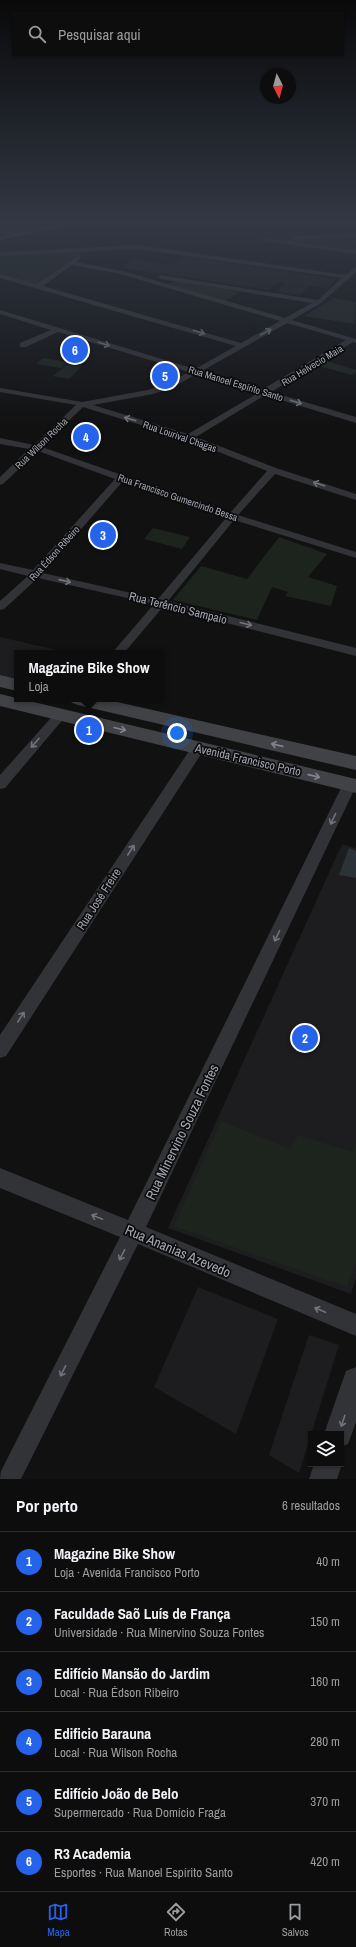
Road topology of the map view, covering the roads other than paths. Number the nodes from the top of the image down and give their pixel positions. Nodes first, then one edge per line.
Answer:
1 (44, 289) edge
2 (180, 289) edge
3 (239, 289) edge
4 (334, 289) edge
5 (319, 302) junction
6 (0, 312) edge
7 (285, 321) junction
8 (57, 330) junction
9 (354, 341) edge
10 (23, 345) dead end
11 (242, 345) junction
12 (195, 371) junction
13 (0, 390) edge
14 (266, 393) junction
15 (82, 404) junction
16 (356, 420) edge
17 (190, 438) junction
18 (0, 441) edge
19 (37, 448) junction
20 (273, 470) junction
21 (121, 478) junction
22 (0, 482) edge
23 (356, 497) edge
24 (230, 516) junction
25 (356, 554) edge
26 (0, 566) edge
27 (36, 574) junction
28 (162, 603) junction
29 (0, 607) edge
30 (121, 650) edge
31 (356, 652) edge
32 (0, 681) edge
33 (14, 684) edge
34 (0, 700) edge
35 (91, 702) edge
36 (61, 714) junction
37 (198, 748) junction
38 (356, 763) edge
39 (0, 784) edge
40 (353, 785) edge
41 (0, 1050) edge
42 (0, 1178) edge
43 (133, 1232) junction
44 (356, 1325) edge
45 (356, 1381) edge
46 (339, 1431) edge
47 (327, 1467) edge
48 (9, 1479) edge
49 (323, 1479) edge

1 -> 11 street
2 - 7 street
3 - 5 street
4 - 5 street
5 - 7 street
6 - 8 street, Rua Manoel Espírito Santo
7 - 9 street
11 -> 7 street
8 - 10 street
8 -> 12 street, Rua Manoel Espírito Santo
9 - 14 street, Rua Helvecio Maia
11 - 12 street
12 - 14 street, Rua Manoel Espírito Santo
12 - 15 street
13 - 15 street, Rua Lourival Chagas
14 -> 16 street, Rua Manoel Espírito Santo
14 - 17 street, Rua Helvecio Maia
17 -> 15 street, Rua Lourival Chagas
15 - 19 street, Rua Wilson Rocha
17 - 20 street, Rua Lourival Chagas
18 - 19 street, Rua Francisco Gumercindo Bessa
19 - 21 street, Rua Francisco Gumercindo Bessa
19 - 22 street, Rua Wilson Rocha
23 -> 20 street, Rua Lourival Chagas
20 - 24 street
21 - 24 street, Rua Francisco Gumercindo Bessa
21 - 27 street, Rua Édson Ribeiro
24 - 25 street, Rua Francisco Gumercindo Bessa
24 - 28 street
26 - 27 street, Rua Terêncio Sampaio
27 -> 28 street, Rua Terêncio Sampaio
27 - 29 street, Rua Édson Ribeiro
28 - 30 street
28 -> 31 street, Rua Terêncio Sampaio
32 - 33 main road
34 - 36 main road, Avenida Francisco Porto
38 -> 35 main road, Avenida Francisco Porto
36 -> 37 main road, Avenida Francisco Porto
36 -> 39 street
37 -> 40 main road, Avenida Francisco Porto
41 -> 37 street, Rua José Freire
40 -> 43 street, Rua Minervino Souza Fontes
43 -> 42 street, Rua Ananias Azevedo
44 -> 43 street, Rua Ananias Azevedo
43 -> 48 street, Rua Minervino Souza Fontes
45 -> 46 street
47 - 49 street

